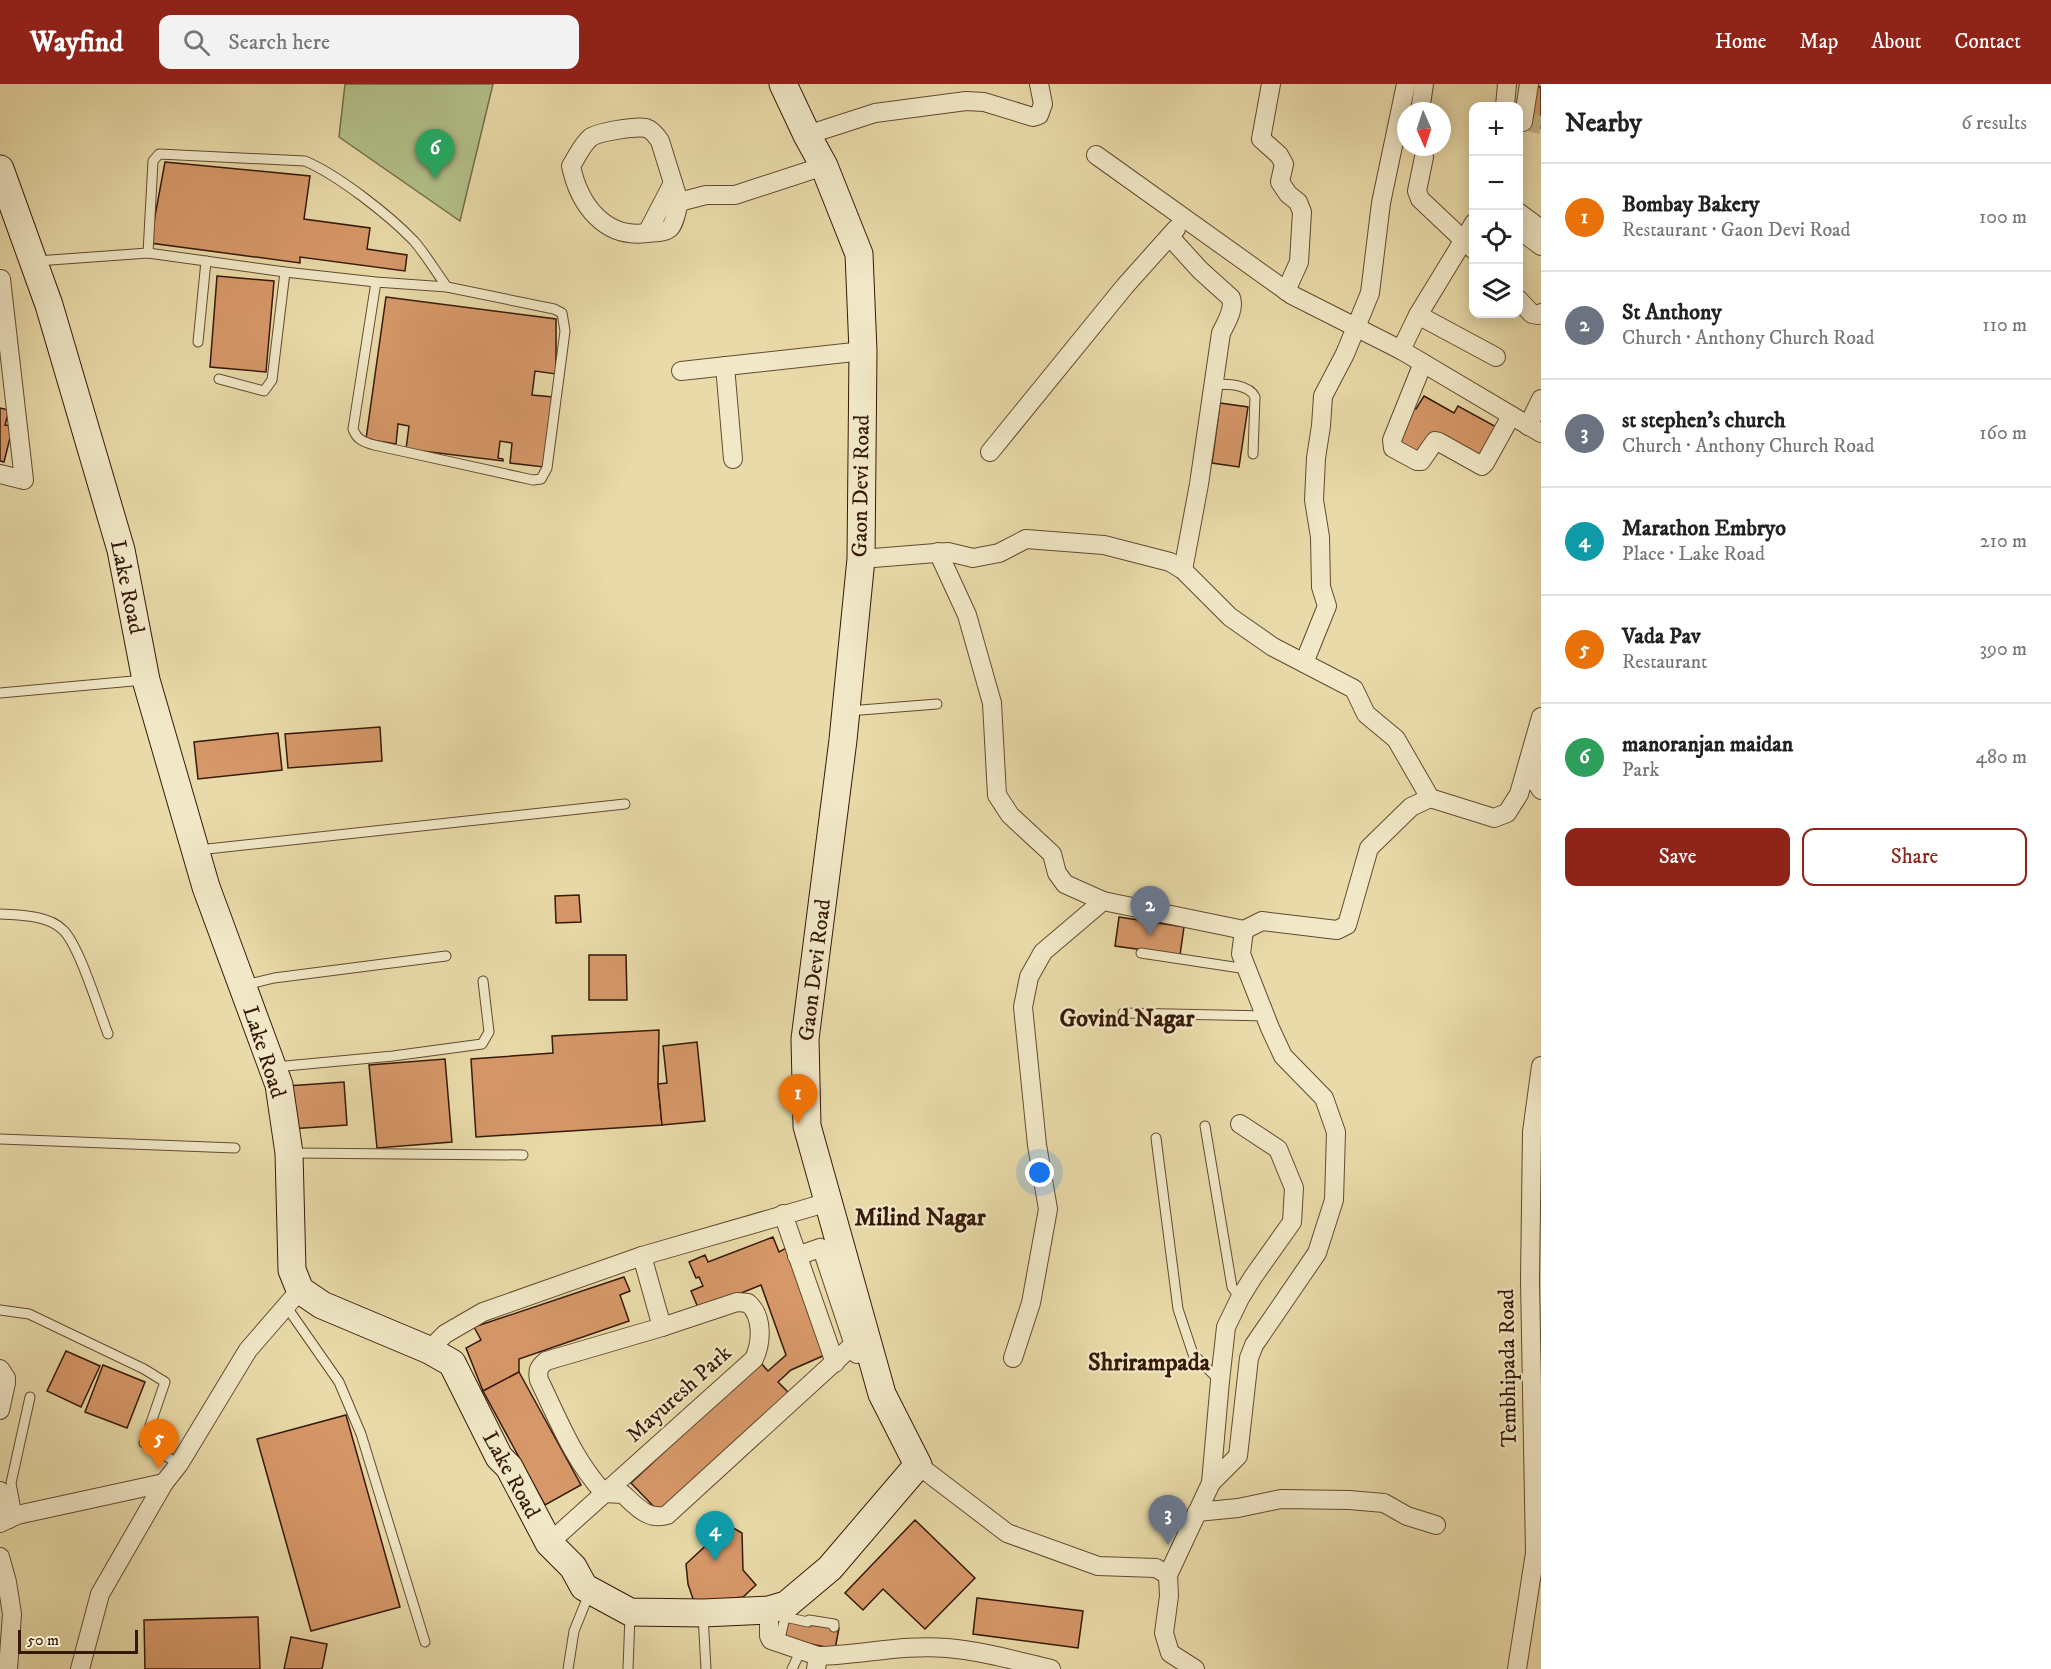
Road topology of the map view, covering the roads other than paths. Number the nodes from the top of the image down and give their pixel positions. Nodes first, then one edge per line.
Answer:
1 (783, 84) edge
2 (1039, 84) edge
3 (1271, 84) edge
4 (1406, 84) edge
5 (1424, 84) edge
6 (1507, 84) edge
7 (1531, 84) edge
8 (1541, 86) edge
9 (1421, 102) edge
10 (1505, 102) edge
11 (1524, 123) edge
12 (807, 135) junction
13 (1096, 155) dead end
14 (1420, 159) dead end
15 (824, 166) junction
16 (0, 169) edge
17 (673, 183) junction
18 (680, 202) junction
19 (1523, 216) edge
20 (1184, 218) junction
21 (1541, 229) edge
22 (1523, 232) edge
23 (647, 233) junction
24 (1170, 237) junction
25 (1466, 244) edge
26 (1541, 246) edge
27 (148, 253) junction
28 (33, 261) junction
29 (206, 261) junction
30 (285, 272) junction
31 (1, 279) edge
32 (376, 282) junction
33 (447, 286) junction
34 (1286, 291) junction
35 (1523, 304) edge
36 (1541, 313) edge
37 (1418, 315) junction
38 (1355, 327) junction
39 (198, 342) dead end
40 (1401, 350) junction
41 (863, 351) junction
42 (1496, 357) dead end
43 (1423, 363) junction
44 (725, 366) junction
45 (681, 371) dead end
46 (219, 379) dead end
47 (1215, 384) junction
48 (1540, 406) edge
49 (1511, 416) junction
50 (1535, 429) edge
51 (990, 452) dead end
52 (1252, 454) dead end
53 (733, 459) dead end
54 (0, 474) edge
55 (938, 552) junction
56 (861, 559) junction
57 (1183, 570) junction
58 (1304, 663) junction
59 (146, 680) junction
60 (0, 693) edge
61 (937, 704) dead end
62 (846, 711) junction
63 (1541, 717) edge
64 (1541, 739) edge
65 (1540, 789) edge
66 (1430, 798) junction
67 (625, 804) dead end
68 (195, 850) junction
69 (1103, 901) junction
70 (0, 914) edge
71 (1244, 930) junction
72 (1141, 953) dead end
73 (446, 956) dead end
74 (1247, 969) junction
75 (483, 981) dead end
76 (242, 986) junction
77 (1123, 1013) dead end
78 (1267, 1016) junction
79 (108, 1034) dead end
80 (1541, 1066) edge
81 (272, 1067) junction
82 (1240, 1124) dead end
83 (1205, 1126) dead end
84 (1156, 1138) dead end
85 (0, 1139) edge
86 (235, 1148) dead end
87 (289, 1153) junction
88 (523, 1155) dead end
89 (829, 1202) junction
90 (783, 1214) junction
91 (642, 1256) junction
92 (797, 1256) junction
93 (293, 1298) junction
94 (1240, 1298) junction
95 (0, 1310) edge
96 (663, 1327) junction
97 (859, 1341) junction
98 (429, 1350) junction
99 (1013, 1358) dead end
100 (835, 1363) junction
101 (862, 1365) dead end
102 (0, 1369) edge
103 (1220, 1381) junction
104 (30, 1397) dead end
105 (0, 1410) edge
106 (179, 1464) junction
107 (918, 1466) junction
108 (164, 1483) junction
109 (1211, 1483) junction
110 (0, 1491) edge
111 (604, 1493) junction
112 (1197, 1512) junction
113 (9, 1519) edge
114 (1436, 1525) dead end
115 (546, 1542) junction
116 (0, 1557) edge
117 (1168, 1575) junction
118 (587, 1589) junction
119 (12, 1607) edge
120 (630, 1612) junction
121 (703, 1613) junction
122 (775, 1614) junction
123 (834, 1627) dead end
124 (425, 1641) dead end
125 (812, 1652) edge
126 (8, 1669) edge
127 (80, 1669) edge
128 (568, 1669) edge
129 (628, 1669) edge
130 (706, 1669) edge
131 (792, 1669) edge
132 (1051, 1669) edge
133 (1195, 1669) edge
134 (1517, 1669) edge

1 - 12 street, Gaon Devi Road
2 - 12 street
3 - 34 street
4 - 38 street
5 - 9 street
6 - 10 street
7 - 8 street
7 - 11 street
12 - 15 street, Gaon Devi Road
13 - 20 street
14 - 25 street
15 - 18 street
15 - 41 street, Gaon Devi Road
16 - 28 street, Lake Road
17 - 18 street
17 - 23 street
17 - 23 street
18 - 23 street
19 - 21 street
20 - 24 street
20 - 34 street
22 - 26 street
24 - 47 street
24 - 51 street
25 - 37 street
27 - 28 lane
27 - 29 lane
27 - 33 lane
28 - 59 street, Lake Road
29 - 30 lane
29 - 39 lane
30 - 32 lane
30 - 46 lane
31 - 54 street
32 - 33 lane
32 - 33 lane
34 - 38 street
35 - 36 street
37 - 40 street
37 - 42 street
38 - 40 street
38 - 58 street
40 - 43 street
41 - 44 street
41 - 56 street, Gaon Devi Road
43 - 49 street
43 - 49 street
44 - 45 street
44 - 53 street
47 - 52 lane
47 - 57 street
48 - 50 street
49 - 50 street
55 - 56 street
55 - 57 street
55 - 69 street
56 - 62 street, Gaon Devi Road
57 - 58 street
58 - 66 street
59 - 60 lane
59 - 68 street, Lake Road
61 - 62 lane
62 - 89 street, Gaon Devi Road
63 - 66 street
64 - 65 street
66 - 71 street
67 - 68 lane
68 - 76 street, Lake Road
69 - 71 street
69 - 99 street
70 - 79 lane
71 - 74 street
72 - 74 lane
73 - 76 lane
74 - 78 street
75 - 81 lane
76 - 81 street, Lake Road
77 - 78 lane
78 - 109 street
80 - 134 street, Tembhipada Road
81 - 87 street, Lake Road
82 - 94 street
83 - 94 lane
84 - 103 lane
85 - 86 lane
87 - 88 lane
87 - 93 street, Lake Road
89 - 90 street
89 - 97 street, Gaon Devi Road
90 - 91 street
90 - 92 street
91 - 96 street
91 - 98 street
92 - 97 street
92 - 100 street
93 - 98 street, Lake Road
93 - 106 street
93 - 124 lane
94 - 103 street
95 - 106 lane
96 - 111 street
96 - 111 street, Mayuresh Park
97 - 100 street
97 - 101 street
97 - 107 street, Gaon Devi Road
98 - 115 street, Lake Road
100 - 111 street
102 - 105 street
103 - 109 street
104 - 113 lane
106 - 108 street
107 - 117 street, Gaon Devi Road
107 - 122 street
108 - 113 street
108 - 127 street
109 - 112 street
110 - 113 street
111 - 115 street
112 - 114 street
112 - 117 street
115 - 118 street, Lake Road
116 - 119 street
117 - 133 street
118 - 120 street
118 - 128 lane
119 - 126 street
120 - 121 street
120 - 129 lane
121 - 122 street
121 - 130 lane
122 - 123 lane
122 - 125 street
125 - 131 lane
125 - 132 street

